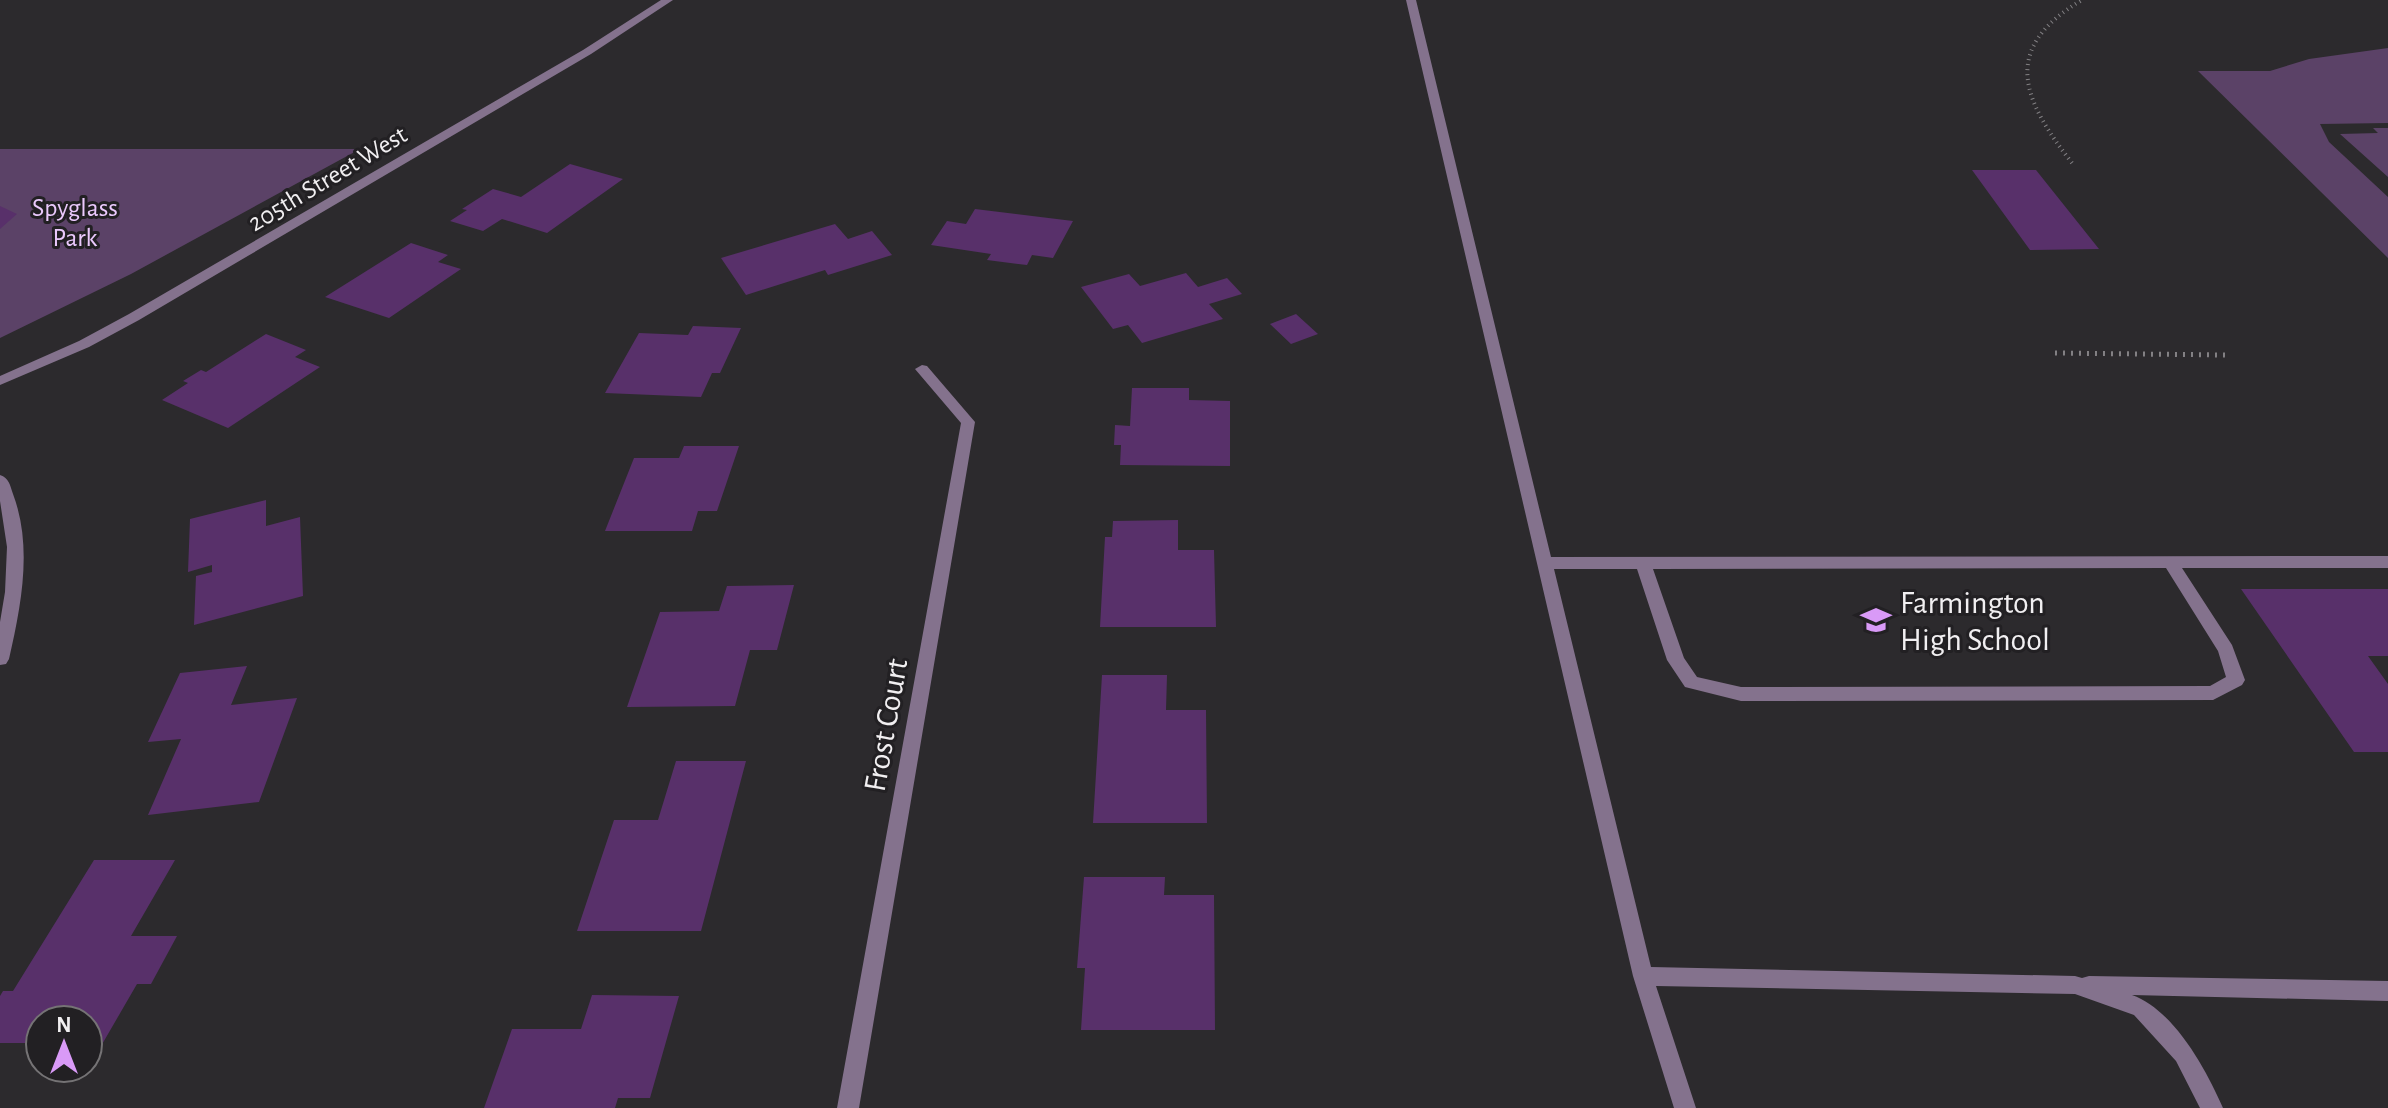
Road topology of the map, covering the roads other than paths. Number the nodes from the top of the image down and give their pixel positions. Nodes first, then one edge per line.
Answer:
1 (668, 0) edge
2 (1411, 0) edge
3 (922, 369) dead end
4 (0, 381) edge
5 (0, 480) edge
6 (2170, 562) junction
7 (2388, 562) edge
8 (1546, 563) junction
9 (1643, 563) junction
10 (0, 659) edge
11 (1643, 976) junction
12 (2075, 985) junction
13 (2388, 991) edge
14 (848, 1108) edge
15 (1685, 1108) edge
16 (2212, 1108) edge

1 - 4 street, 205th Street West
2 - 8 street
3 - 14 street, Frost Court
5 - 10 street
6 - 7 street
6 - 9 street
6 - 9 street
8 - 9 street
8 - 11 street
11 - 12 street
11 - 15 street
12 - 13 street
12 - 16 street

